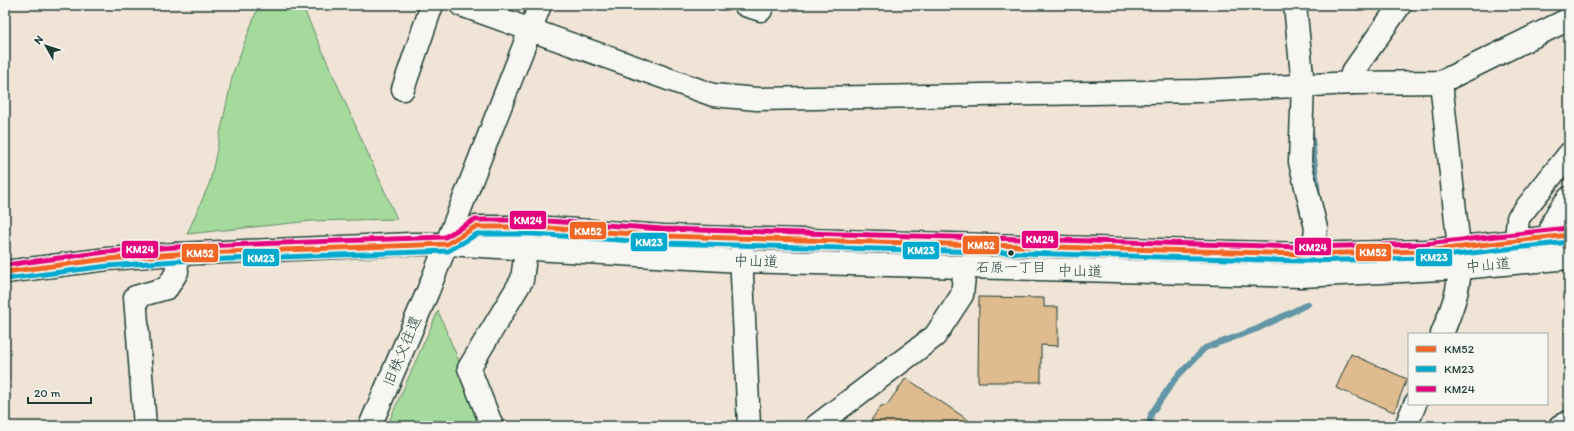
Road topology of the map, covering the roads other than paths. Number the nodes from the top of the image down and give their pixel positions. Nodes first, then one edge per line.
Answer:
1 (432, 5) edge
2 (461, 5) edge
3 (540, 5) edge
4 (1295, 5) edge
5 (1400, 5) edge
6 (1569, 19) edge
7 (531, 29) junction
8 (1441, 82) junction
9 (1352, 83) junction
10 (1310, 85) junction
11 (403, 89) dead end
12 (1569, 154) edge
13 (1569, 198) edge
14 (1559, 236) edge
15 (742, 238) junction
16 (1516, 240) junction
17 (447, 244) junction
18 (526, 249) junction
19 (1313, 253) junction
20 (176, 254) junction
21 (1460, 258) junction
22 (1561, 258) edge
23 (741, 261) junction
24 (1519, 262) junction
25 (965, 268) junction
26 (5, 272) edge
27 (1442, 333) edge
28 (1415, 405) edge
29 (1569, 422) edge
30 (145, 426) edge
31 (370, 426) edge
32 (492, 426) edge
33 (749, 426) edge
34 (816, 426) edge
35 (1406, 426) edge
36 (1560, 426) edge

1 - 11 main road
2 - 7 main road
3 - 7 main road, 旧秩父往還
4 - 10 main road
5 - 9 main road
6 - 8 main road
7 - 10 main road
7 - 17 main road, 旧秩父往還
8 - 9 main road
8 - 21 main road
9 - 10 main road
10 - 19 main road
12 - 16 main road
13 - 14 main road
14 - 16 main road, 中山道
14 - 22 main road
15 - 17 main road, 中山道
15 - 19 main road, 中山道
15 - 23 main road
16 - 21 main road, 中山道
16 - 24 main road
17 - 18 main road, 中山道
17 - 20 main road, 中山道
17 - 31 main road, 旧秩父往還
18 - 23 main road, 中山道
18 - 32 main road
19 - 21 main road, 中山道
20 - 26 main road, 中山道
20 - 30 main road
21 - 24 main road, 中山道
21 - 25 main road, 中山道
21 - 27 main road
22 - 24 main road, 中山道
23 - 25 main road, 中山道
23 - 33 main road
25 - 34 main road
28 - 35 main road
29 - 36 main road

